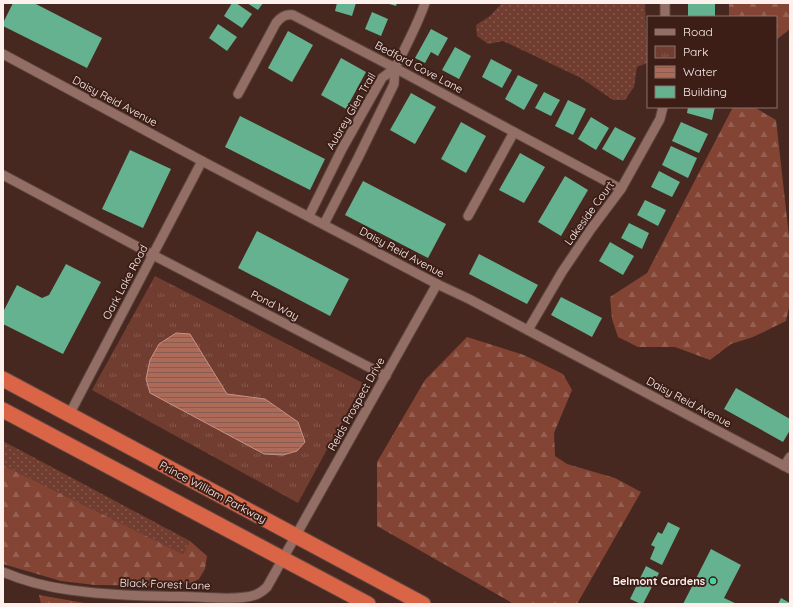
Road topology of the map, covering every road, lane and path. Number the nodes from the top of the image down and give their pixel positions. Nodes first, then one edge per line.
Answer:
1 (425, 3) edge
2 (665, 3) edge
3 (665, 16) edge
4 (3, 54) edge
5 (394, 68) junction
6 (238, 94) dead end
7 (663, 108) edge
8 (514, 132) junction
9 (202, 161) junction
10 (3, 175) edge
11 (621, 189) junction
12 (309, 216) junction
13 (468, 216) dead end
14 (324, 224) junction
15 (153, 255) junction
16 (437, 284) junction
17 (528, 330) junction
18 (386, 376) junction
19 (3, 379) edge
20 (3, 410) edge
21 (69, 415) junction
22 (790, 457) edge
23 (787, 468) edge
24 (295, 536) junction
25 (283, 559) junction
26 (3, 572) edge
27 (368, 604) edge
28 (423, 604) edge

1 - 5 street
2 - 3 street
4 - 9 street, Daisy Reid Avenue
5 - 6 street, Bedford Cove Lane
5 - 8 street, Bedford Cove Lane
5 - 12 street, Aubrey Glen Trail
5 - 14 street, Aubrey Glen Trail
7 - 11 street, Lakeside Court
8 - 11 street, Bedford Cove Lane
8 - 13 street
9 - 12 street, Daisy Reid Avenue
9 - 15 street, Oark Lake Road
10 - 15 street, Pond Way
11 - 17 street, Lakeside Court
12 - 14 street, Daisy Reid Avenue
14 - 16 street, Daisy Reid Avenue
15 - 18 street, Pond Way
15 - 21 street, Oark Lake Road
16 - 17 street, Daisy Reid Avenue
16 - 18 street, Reids Prospect Drive
17 - 23 street, Daisy Reid Avenue
18 - 24 street, Reids Prospect Drive
19 - 21 highway, Prince William Parkway
20 - 25 highway
21 - 24 highway, Prince William Parkway
22 - 23 street
24 - 25 street, Black Forest Lane
24 - 28 highway, Prince William Parkway
25 - 26 street, Black Forest Lane
25 - 27 highway

